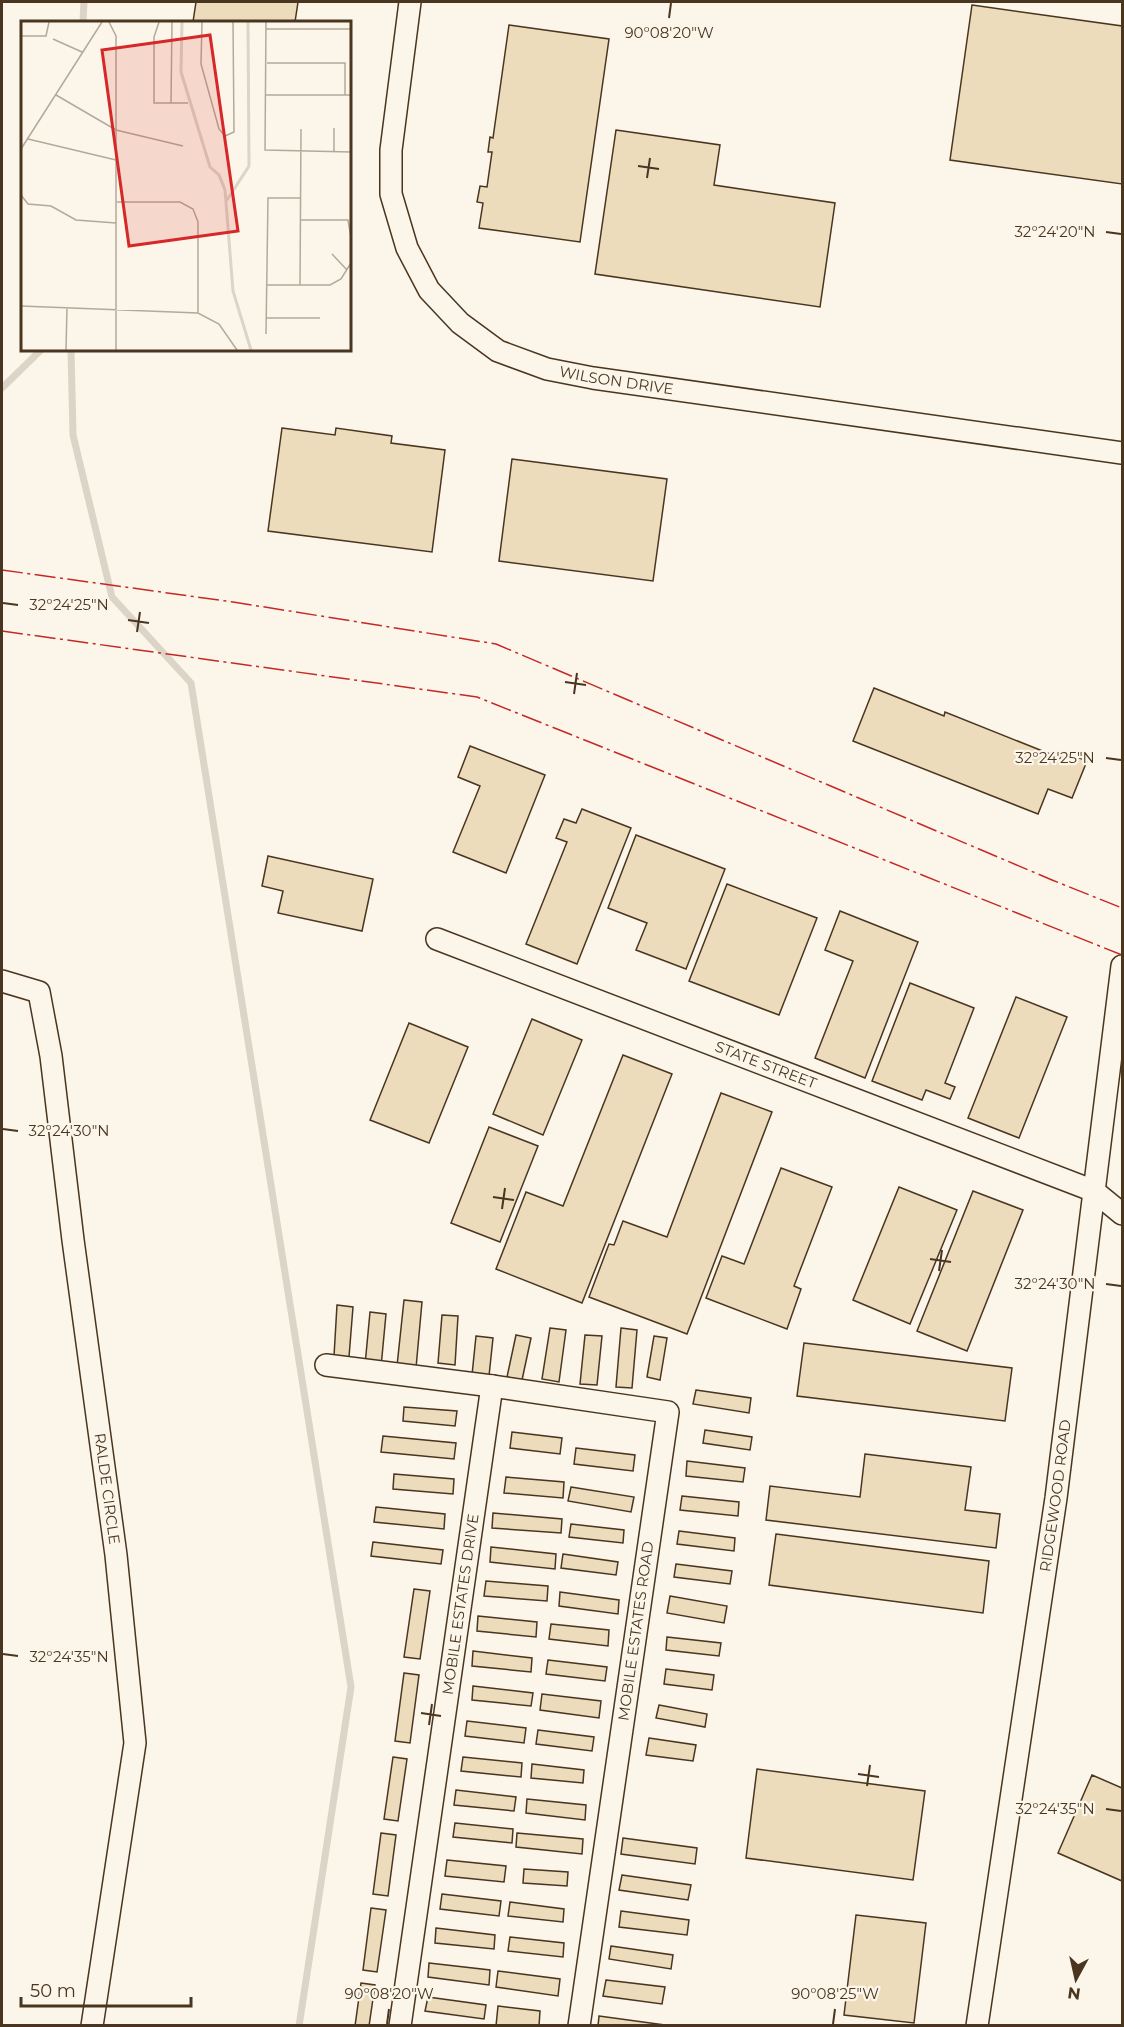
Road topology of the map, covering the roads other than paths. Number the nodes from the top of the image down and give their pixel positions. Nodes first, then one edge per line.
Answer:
1 (410, 2) edge
2 (1122, 453) edge
3 (437, 939) dead end
4 (1122, 966) edge
5 (2, 981) edge
6 (1094, 1191) junction
7 (1122, 1214) edge
8 (326, 1365) dead end
9 (492, 1386) junction
10 (92, 2025) edge
11 (400, 2025) edge
12 (579, 2025) edge
13 (977, 2025) edge

1 - 2 street, WILSON DRIVE
3 - 6 street, STATE STREET
4 - 6 street, RIDGEWOOD ROAD
5 - 10 street, RALDE CIRCLE
6 - 7 street, STATE STREET
6 - 13 street, RIDGEWOOD ROAD
8 - 9 street
9 - 11 street, MOBILE ESTATES DRIVE
9 - 12 street, MOBILE ESTATES ROAD

